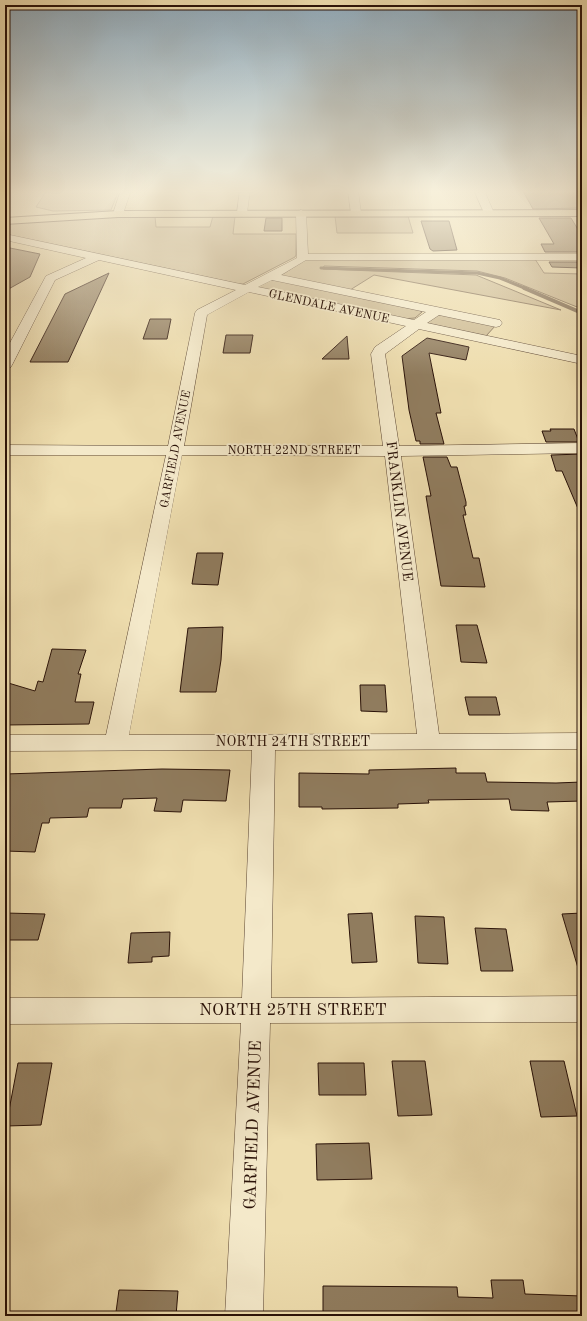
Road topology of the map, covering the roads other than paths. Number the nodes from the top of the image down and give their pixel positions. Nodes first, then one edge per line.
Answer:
1 (77, 252) edge
2 (303, 252) edge
3 (99, 256) junction
4 (303, 257) junction
5 (582, 257) edge
6 (269, 276) junction
7 (246, 288) junction
8 (436, 311) junction
9 (496, 323) dead end
10 (416, 324) junction
11 (582, 360) edge
12 (5, 365) edge
13 (582, 448) edge
14 (5, 450) edge
15 (175, 450) junction
16 (392, 451) junction
17 (264, 741) junction
18 (429, 741) junction
19 (582, 741) edge
20 (116, 742) junction
21 (5, 743) edge
22 (256, 1009) junction
23 (582, 1009) edge
24 (5, 1011) edge
25 (244, 1316) edge

1 - 3 street, GLENDALE AVENUE
2 - 4 street
3 - 7 street, GLENDALE AVENUE
3 - 12 street
4 - 5 street
4 - 6 street, GARFIELD AVENUE
6 - 7 street, GARFIELD AVENUE
6 - 8 street, GLENDALE AVENUE
7 - 10 street, GLENDALE AVENUE
7 - 15 street, GARFIELD AVENUE
8 - 9 street, GLENDALE AVENUE
8 - 10 street, FRANKLIN AVENUE
10 - 11 street, GLENDALE AVENUE
10 - 16 street, FRANKLIN AVENUE
13 - 16 street, NORTH 22ND STREET
14 - 15 street, NORTH 22ND STREET
15 - 16 street, NORTH 22ND STREET
15 - 20 street, GARFIELD AVENUE
16 - 18 street, FRANKLIN AVENUE
17 - 18 street, NORTH 24TH STREET
17 - 20 street, NORTH 24TH STREET
17 - 22 street, GARFIELD AVENUE
18 - 19 street, NORTH 24TH STREET
20 - 21 street, NORTH 24TH STREET
22 - 23 street, NORTH 25TH STREET
22 - 24 street, NORTH 25TH STREET
22 - 25 street, GARFIELD AVENUE

